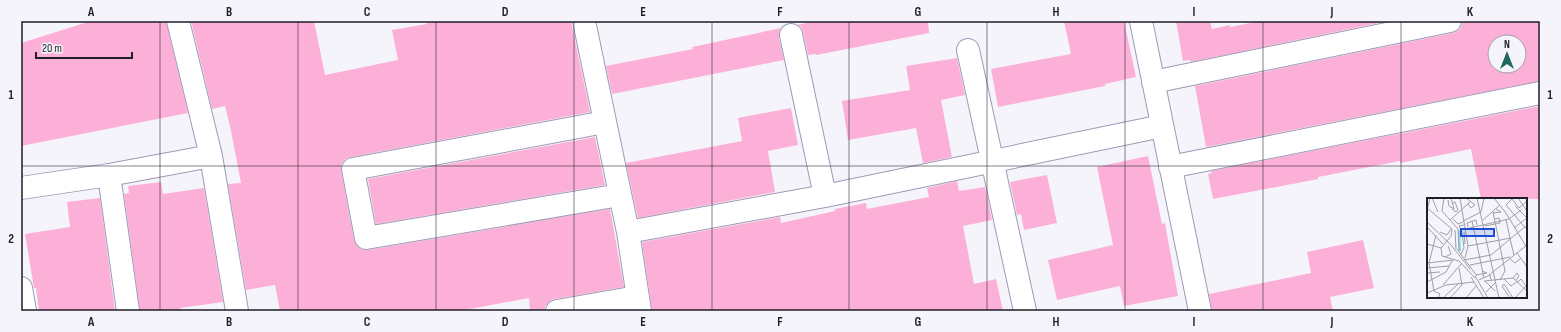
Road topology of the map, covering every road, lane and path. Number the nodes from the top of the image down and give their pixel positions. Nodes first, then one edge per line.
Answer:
1 (178, 21) edge
2 (584, 21) edge
3 (1141, 21) edge
4 (1450, 21) edge
5 (791, 34) dead end
6 (968, 50) dead end
7 (1153, 82) junction
8 (1540, 93) edge
9 (605, 122) junction
10 (1162, 126) junction
11 (211, 156) junction
12 (992, 162) junction
13 (1170, 167) junction
14 (109, 175) junction
15 (21, 188) edge
16 (620, 196) junction
17 (825, 196) junction
18 (628, 232) junction
19 (21, 288) edge
20 (638, 304) edge
21 (25, 311) edge
22 (128, 311) edge
23 (237, 311) edge
24 (557, 311) edge
25 (1024, 311) edge
26 (1200, 311) edge

1 - 11 street
2 - 9 street
3 - 7 street
4 - 7 street
5 - 17 street
6 - 12 street
7 - 10 street
8 - 13 street
9 - 16 street
9 - 16 street
10 - 12 street
10 - 13 street
11 - 14 street
11 - 23 street
12 - 17 street
12 - 25 street
13 - 26 street
14 - 15 street
14 - 22 street
16 - 18 street
17 - 18 street
18 - 20 street
19 - 21 street
20 - 24 street

